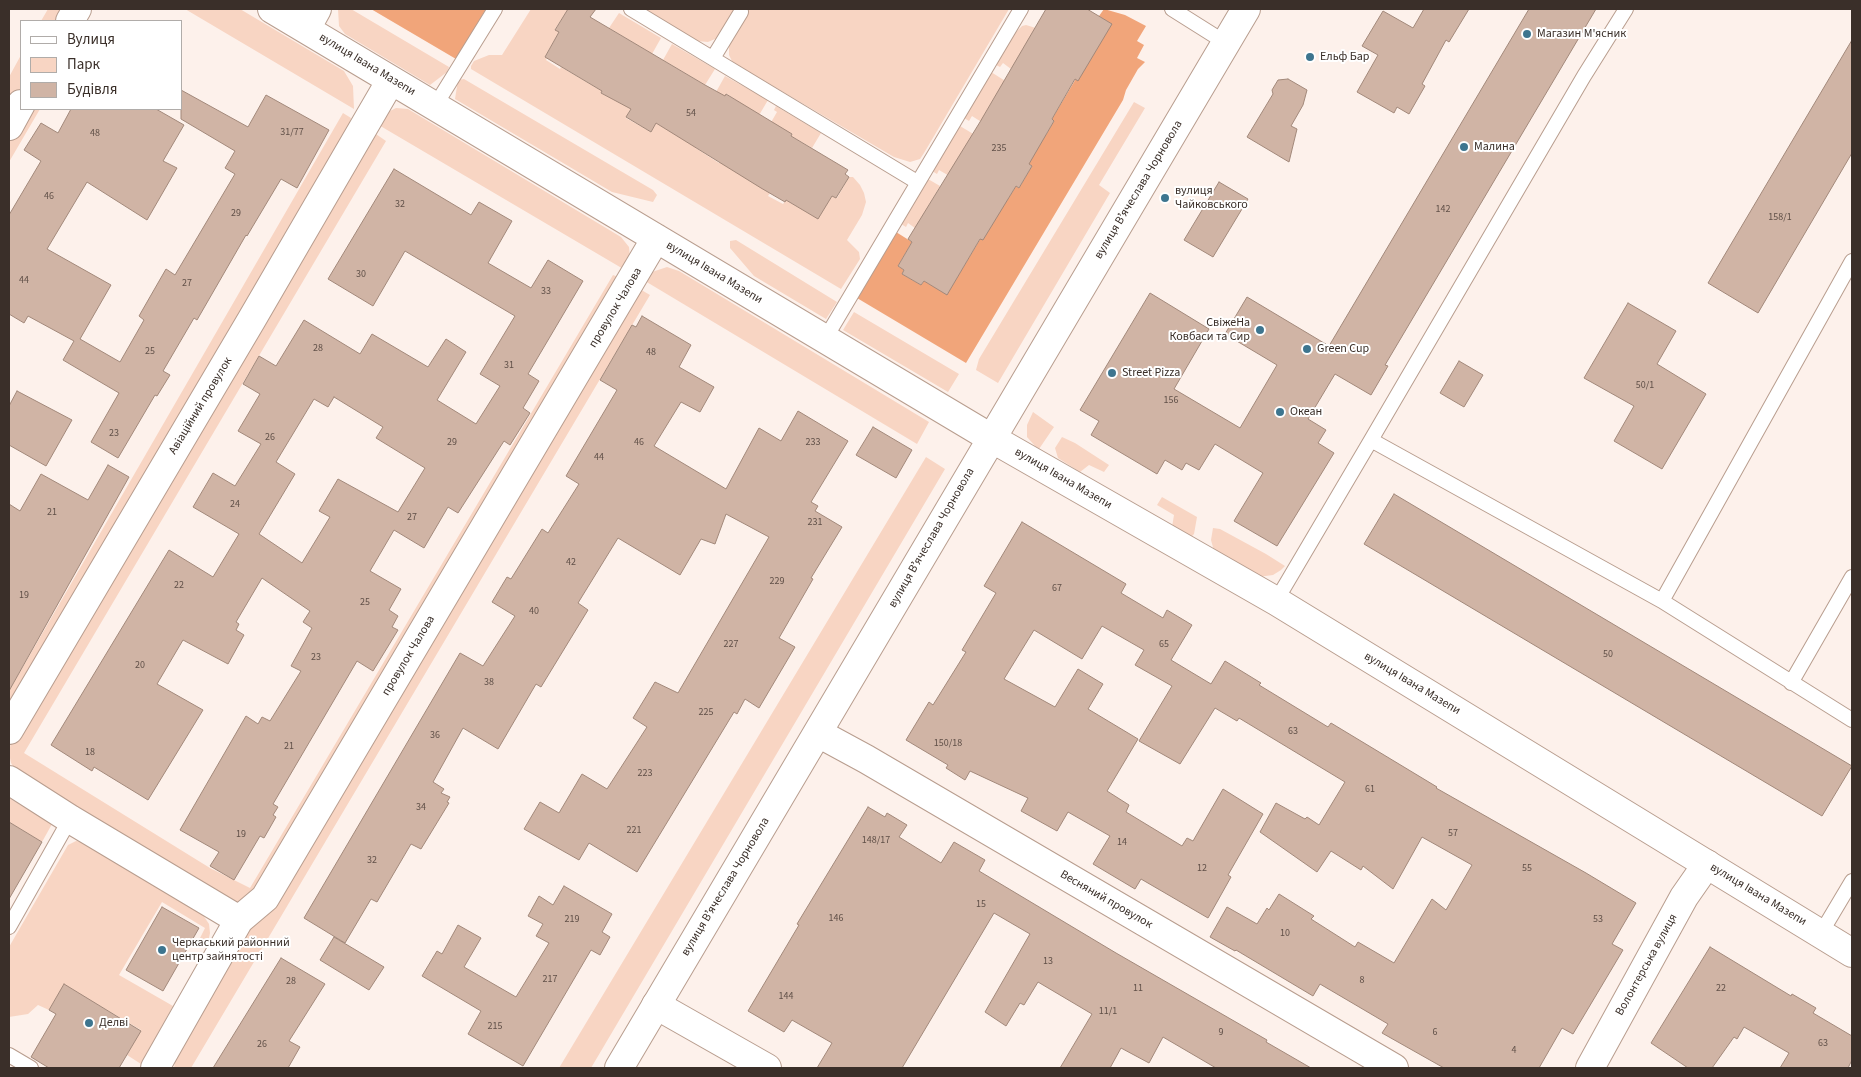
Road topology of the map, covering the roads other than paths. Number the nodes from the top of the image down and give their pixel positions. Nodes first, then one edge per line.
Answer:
1 (77, 9) edge
2 (272, 9) edge
3 (495, 9) edge
4 (631, 9) edge
5 (1021, 9) edge
6 (1172, 9) edge
7 (1246, 9) edge
8 (1626, 9) edge
9 (741, 12) dead end
10 (312, 19) edge
11 (71, 20) edge
12 (1226, 43) junction
13 (713, 58) junction
14 (392, 80) junction
15 (20, 106) edge
16 (435, 106) junction
17 (9, 126) edge
18 (917, 182) junction
19 (656, 238) junction
20 (1852, 261) edge
21 (824, 338) junction
22 (991, 438) junction
23 (1372, 440) junction
24 (1852, 577) edge
25 (1276, 601) junction
26 (1662, 601) junction
27 (1791, 683) junction
28 (1852, 720) edge
29 (9, 730) edge
30 (818, 733) junction
31 (9, 780) edge
32 (70, 820) junction
33 (1707, 864) junction
34 (1852, 881) edge
35 (239, 920) junction
36 (9, 927) edge
37 (1821, 933) junction
38 (1852, 952) edge
39 (656, 1005) junction
40 (9, 1055) edge
41 (31, 1068) edge
42 (155, 1068) edge
43 (619, 1068) edge
44 (767, 1068) edge
45 (1394, 1068) edge
46 (1590, 1068) edge

1 - 11 street
2 - 10 street, вулиця Івана Мазепи
3 - 16 lane
4 - 13 lane
5 - 18 lane
6 - 12 lane
7 - 12 street, вулиця Вʼячеслава Чорновола
8 - 23 lane
9 - 13 lane
10 - 14 street, вулиця Івана Мазепи
12 - 22 street, вулиця Вʼячеслава Чорновола
13 - 18 lane
14 - 16 street, вулиця Івана Мазепи
14 - 29 street, Авіаційний провулок
15 - 17 street
16 - 19 street, вулиця Івана Мазепи
18 - 21 lane
19 - 21 street, вулиця Івана Мазепи
19 - 35 street, провулок Чалова
20 - 26 lane
21 - 22 street, вулиця Івана Мазепи
22 - 25 street, вулиця Івана Мазепи
22 - 30 street, вулиця Вʼячеслава Чорновола
23 - 25 lane
23 - 26 lane
24 - 27 lane
25 - 33 street, вулиця Івана Мазепи
26 - 27 lane
27 - 28 lane
30 - 39 street, вулиця Вʼячеслава Чорновола
30 - 45 street, Весняний провулок
31 - 32 street
32 - 35 street
32 - 36 lane
33 - 37 street, вулиця Івана Мазепи
33 - 46 street, Волонтерська вулиця
34 - 37 lane
35 - 42 street, провулок Чалова
37 - 38 street, вулиця Івана Мазепи
39 - 43 street, вулиця Вʼячеслава Чорновола
39 - 44 street
40 - 41 lane

